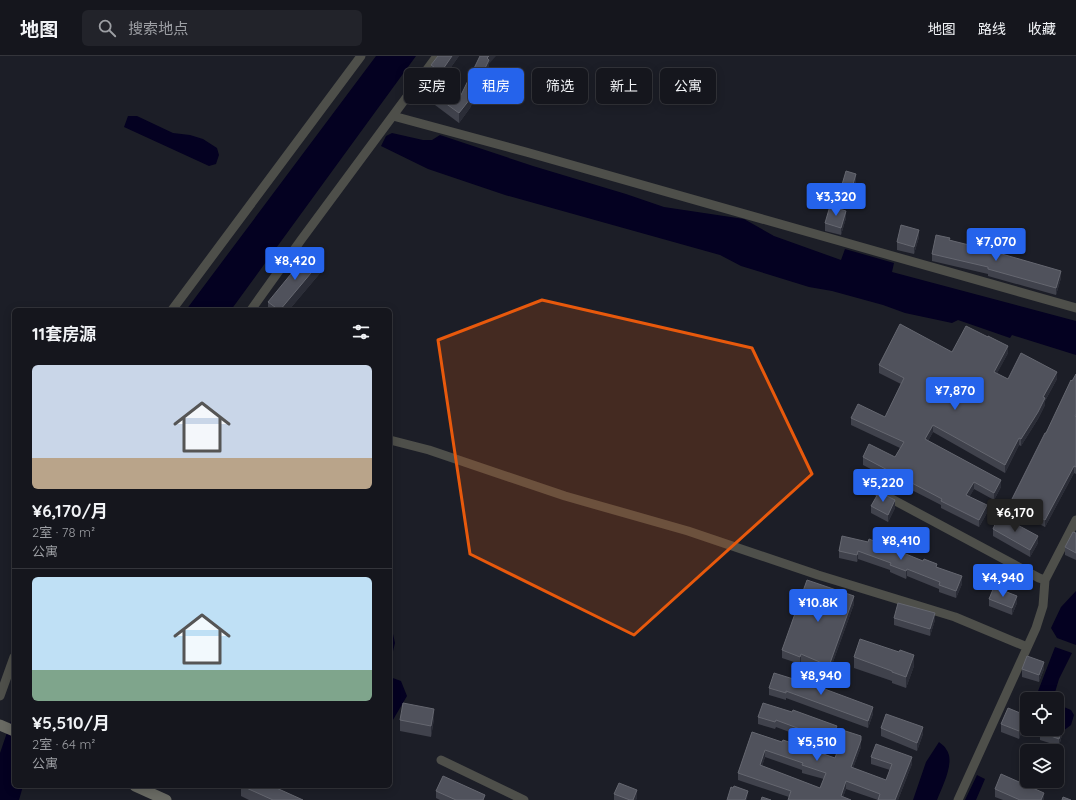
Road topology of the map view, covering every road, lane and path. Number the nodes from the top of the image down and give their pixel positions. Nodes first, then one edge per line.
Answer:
1 (361, 56) edge
2 (437, 56) edge
3 (393, 116) junction
4 (173, 308) edge
5 (252, 308) edge
6 (1076, 308) edge
7 (392, 441) edge
8 (875, 490) dead end
9 (1076, 520) edge
10 (1045, 580) junction
11 (1028, 647) junction
12 (12, 663) edge
13 (0, 696) edge
14 (0, 725) edge
15 (12, 730) edge
16 (441, 760) dead end
17 (139, 788) edge
18 (164, 800) edge
19 (524, 800) edge
20 (958, 800) edge

1 - 4 street
2 - 3 street
3 - 5 street
3 - 6 street
7 - 11 street
8 - 10 street
9 - 10 street
10 - 11 street
11 - 20 street
12 - 13 street
14 - 15 main road
16 - 19 street
17 - 18 main road

